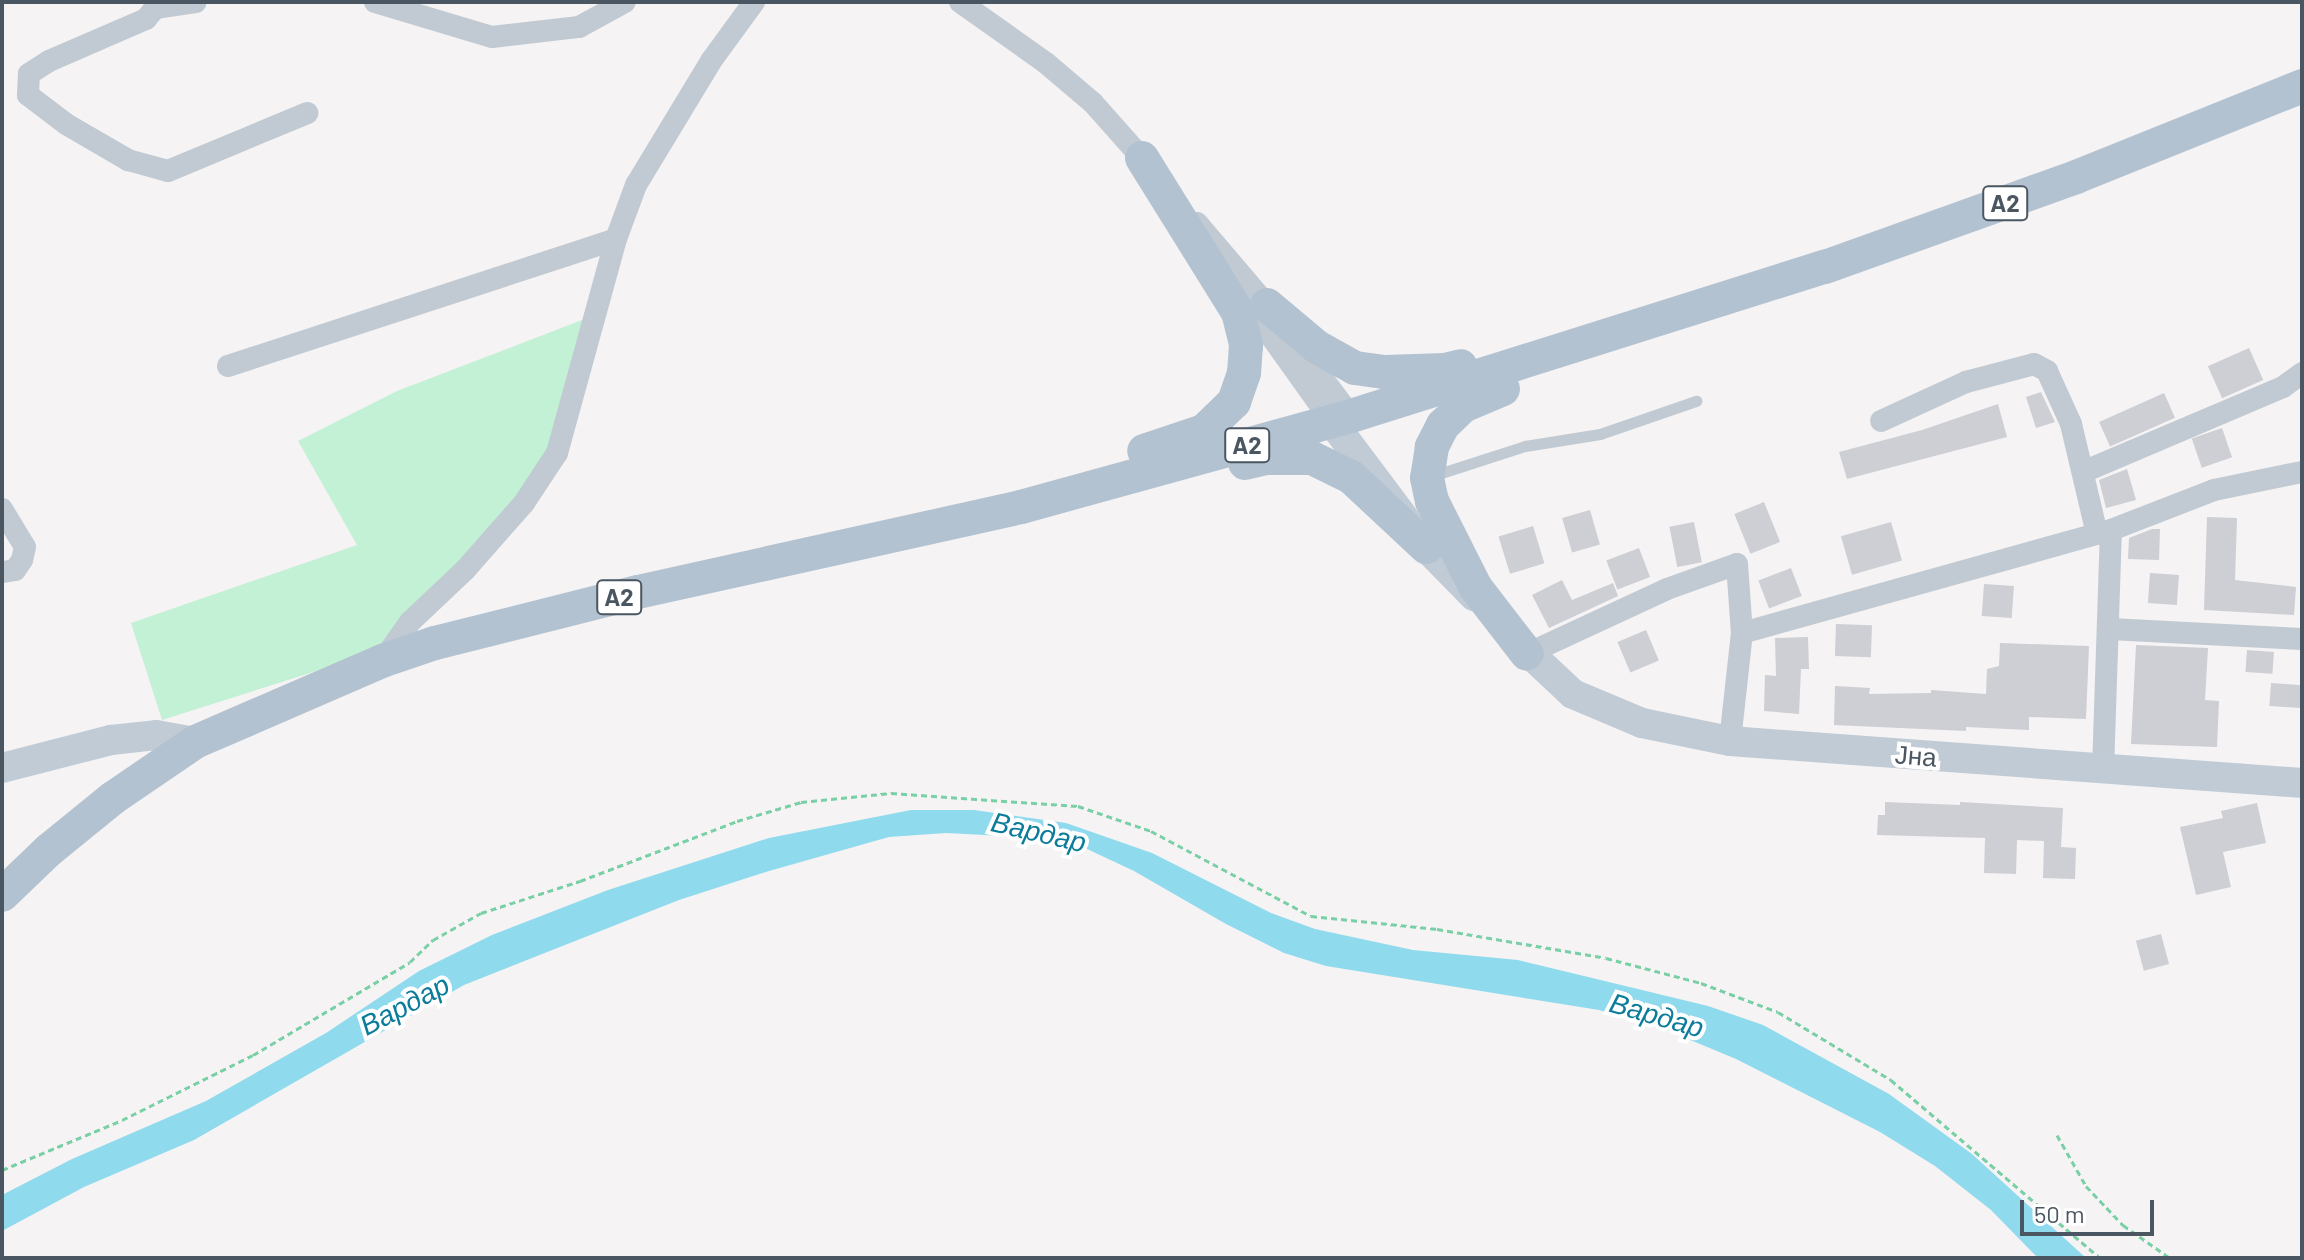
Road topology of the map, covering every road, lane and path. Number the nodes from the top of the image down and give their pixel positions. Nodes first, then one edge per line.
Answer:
1 (196, 2) edge
2 (375, 2) edge
3 (625, 2) edge
4 (754, 2) edge
5 (960, 2) edge
6 (155, 5) edge
7 (2302, 86) edge
8 (307, 113) dead end
9 (1142, 158) junction
10 (616, 239) junction
11 (1267, 305) junction
12 (1703, 307) junction
13 (228, 366) dead end
14 (2302, 373) edge
15 (1696, 401) dead end
16 (1341, 419) junction
17 (1881, 421) dead end
18 (2083, 472) junction
19 (2302, 472) edge
20 (1427, 478) junction
21 (1021, 507) junction
22 (2, 509) edge
23 (2104, 532) junction
24 (858, 545) junction
25 (1426, 547) junction
26 (2, 572) edge
27 (1471, 592) junction
28 (2110, 629) junction
29 (1742, 633) junction
30 (2302, 639) edge
31 (1527, 654) junction
32 (382, 661) junction
33 (1730, 741) junction
34 (195, 742) junction
35 (2, 768) edge
36 (2103, 770) junction
37 (2302, 783) edge
38 (2, 895) edge
39 (2057, 1135) dead end
40 (2, 1170) edge
41 (2100, 1258) edge
42 (2170, 1258) edge

1 - 6 street
2 - 3 street
4 - 10 street
5 - 9 street
6 - 8 street
7 - 12 main road, A2
9 - 11 street
9 - 16 street
9 - 24 main road
10 - 13 street
10 - 32 street
11 - 12 main road
11 - 16 street
12 - 16 main road, A2
12 - 20 main road
14 - 18 street
15 - 20 lane
16 - 21 main road, A2
16 - 25 street
16 - 27 street
17 - 18 street
18 - 23 street
19 - 23 street
20 - 31 main road
21 - 24 main road, A2
21 - 25 main road
22 - 26 street
23 - 28 street
23 - 29 street
24 - 32 main road, A2
25 - 27 street
27 - 31 street, Јна
28 - 30 street
28 - 36 street
29 - 31 street
29 - 33 street
31 - 33 street, Јна
32 - 34 main road, A2
33 - 36 street, Јна
34 - 35 street
34 - 38 main road, A2
36 - 37 street, Јна
39 - 42 path
40 - 41 path

